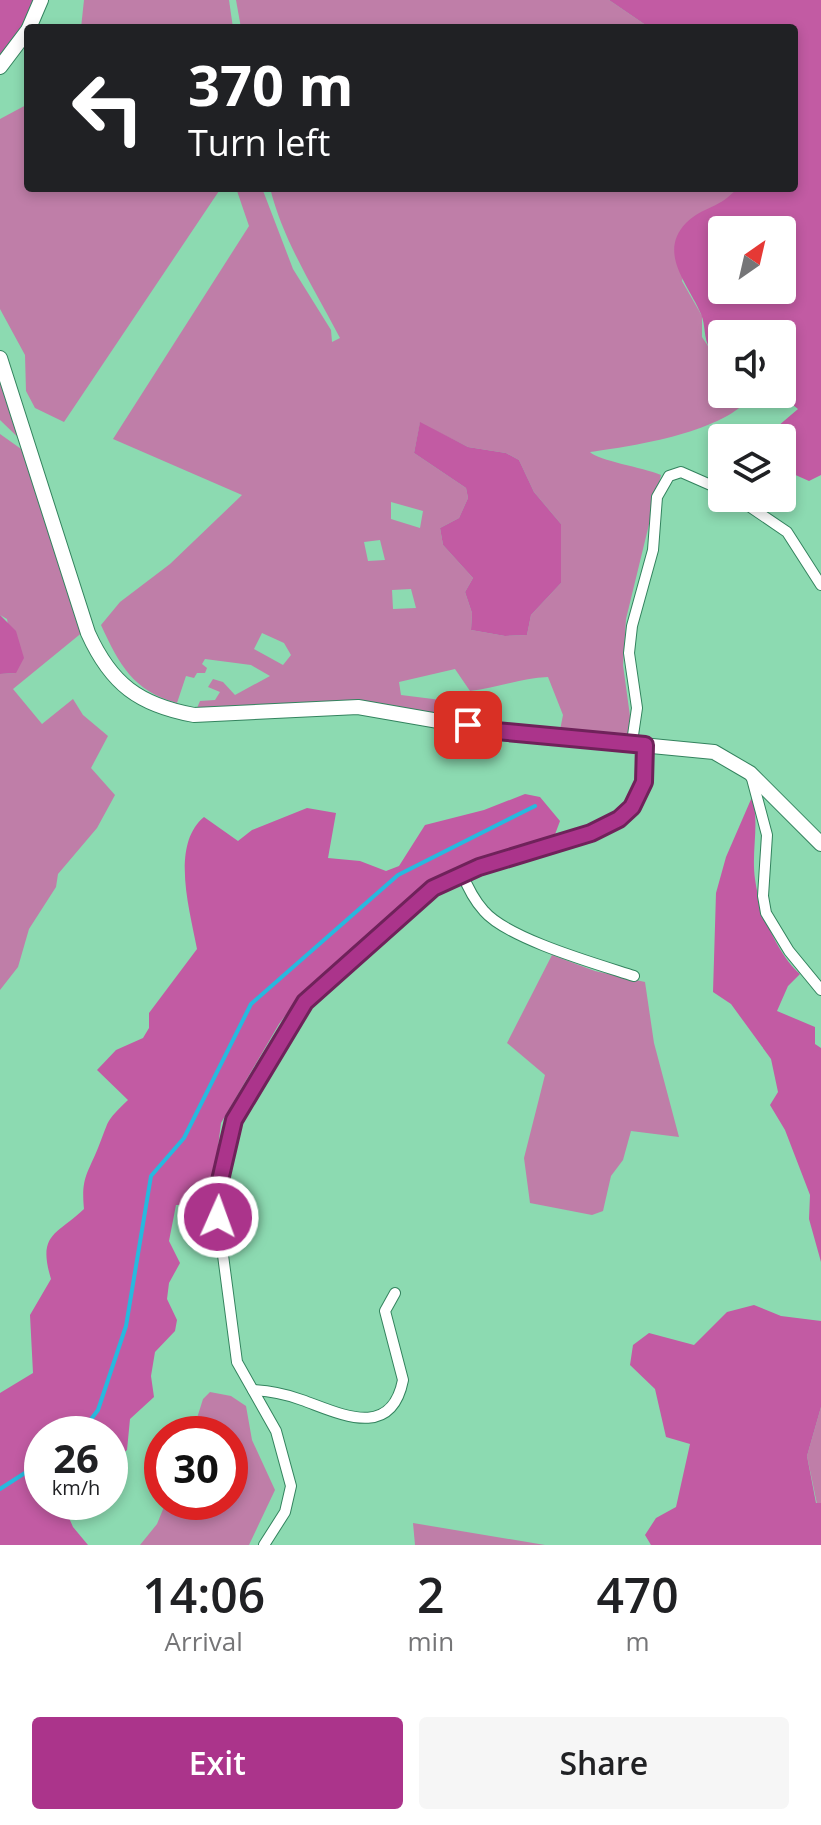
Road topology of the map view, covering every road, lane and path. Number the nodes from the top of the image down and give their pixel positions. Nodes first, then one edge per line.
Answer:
1 (41, 0) edge
2 (31, 24) edge
3 (24, 36) edge
4 (0, 67) edge
5 (0, 358) edge
6 (708, 484) edge
7 (760, 512) edge
8 (821, 585) edge
9 (638, 744) junction
10 (750, 773) junction
11 (821, 844) edge
12 (462, 873) junction
13 (634, 976) dead end
14 (821, 990) edge
15 (395, 1293) dead end
16 (253, 1390) junction
17 (264, 1545) edge

1 - 2 street
3 - 4 street
5 - 9 street
6 - 9 street
7 - 8 street
9 - 10 street
9 - 12 street
10 - 11 street
10 - 14 street
12 - 13 street
12 - 16 street
15 - 16 street
16 - 17 street

